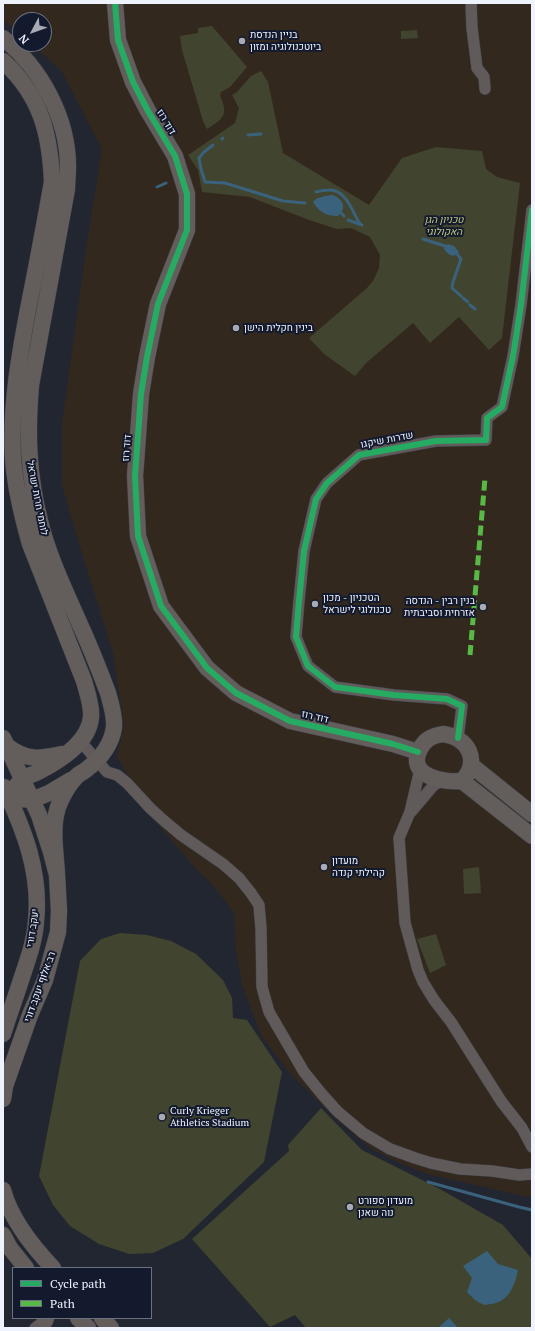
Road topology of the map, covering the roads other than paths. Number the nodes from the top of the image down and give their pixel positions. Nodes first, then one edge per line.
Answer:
1 (115, 3) edge
2 (471, 3) edge
3 (3, 38) edge
4 (3, 61) edge
5 (485, 89) dead end
6 (532, 210) edge
7 (458, 738) junction
8 (5, 742) edge
9 (75, 747) junction
10 (418, 752) junction
11 (97, 760) junction
12 (470, 765) junction
13 (420, 769) junction
14 (77, 776) junction
15 (22, 778) junction
16 (440, 781) junction
17 (462, 781) junction
18 (6, 791) edge
19 (32, 800) junction
20 (410, 812) junction
21 (532, 814) edge
22 (532, 836) edge
23 (57, 875) junction
24 (3, 1034) edge
25 (3, 1099) edge
26 (532, 1147) edge
27 (532, 1174) edge
28 (3, 1190) edge
29 (3, 1235) edge
30 (25, 1267) edge
31 (52, 1267) edge
32 (79, 1319) edge
33 (103, 1319) edge
34 (88, 1328) edge
35 (111, 1328) edge

1 - 10 main road, דוד רוז
2 - 5 street
3 - 11 main road, לוחמי חרות ישראל
4 - 9 main road, לוחמי חרות ישראל
6 - 7 street, שדרות שיקגו
7 - 10 main road
7 - 12 main road
8 - 9 main road
8 - 15 main road, רב אלוף יעקב דורי
9 - 11 street
9 - 15 main road
10 - 13 main road
11 - 14 main road, לוחמי חרות ישראל
11 - 27 street
12 - 17 main road
12 - 21 main road
13 - 16 main road
13 - 20 street
14 - 19 main road
14 - 23 main road, לוחמי חרות ישראל
15 - 18 main road
15 - 19 main road, רב אלוף יעקב דורי
16 - 17 main road
16 - 20 street
17 - 22 main road
18 - 19 main road
18 - 24 main road, יעקב דורי
19 - 23 main road, רב אלוף יעקב דורי
20 - 26 street
23 - 25 main road, רב אלוף יעקב דורי
28 - 31 main road
29 - 30 main road
32 - 34 main road
33 - 35 main road

